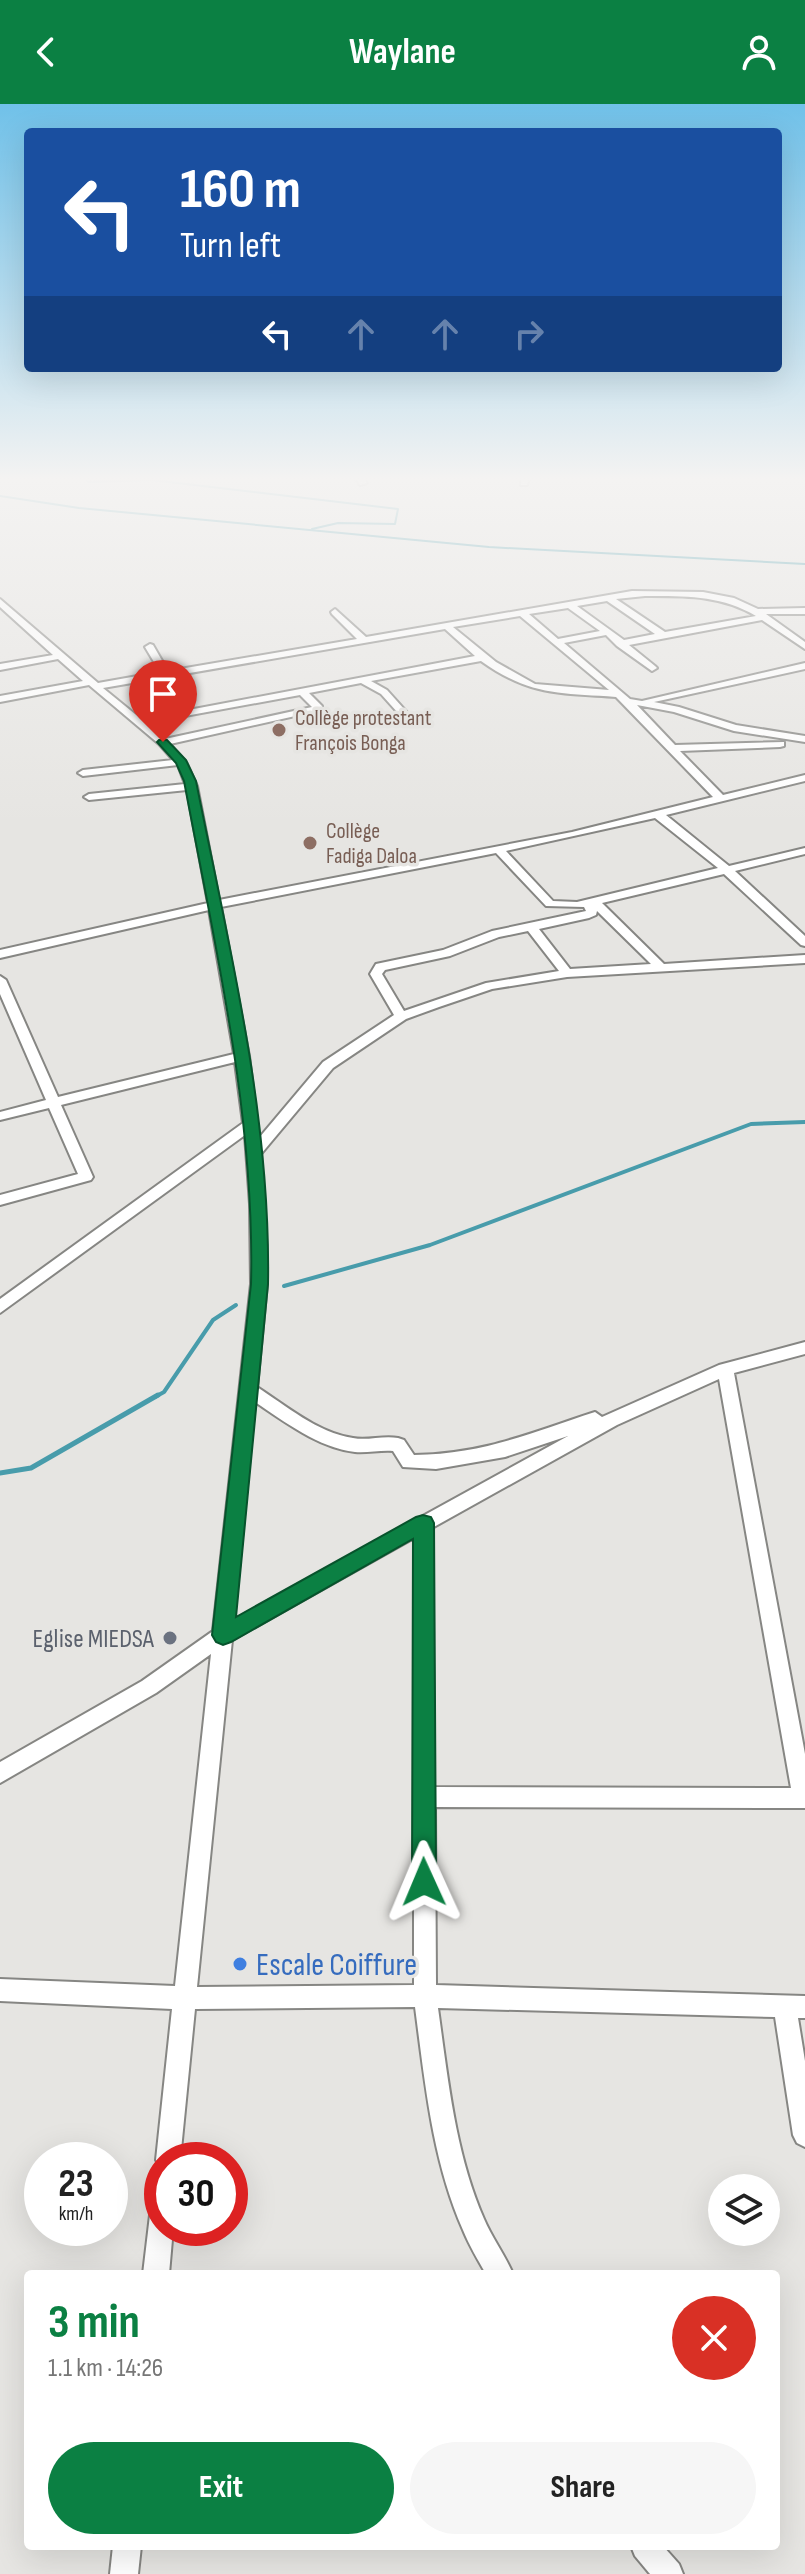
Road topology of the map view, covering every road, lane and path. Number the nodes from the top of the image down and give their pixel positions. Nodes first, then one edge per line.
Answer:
1 (632, 594) edge
2 (641, 594) edge
3 (608, 598) junction
4 (0, 602) edge
5 (568, 604) junction
6 (805, 611) edge
7 (335, 612) dead end
8 (522, 613) junction
9 (760, 615) junction
10 (448, 627) junction
11 (608, 632) junction
12 (663, 635) junction
13 (364, 640) junction
14 (556, 642) junction
15 (620, 644) junction
16 (805, 646) edge
17 (150, 647) dead end
18 (62, 656) junction
19 (486, 657) junction
20 (805, 666) edge
21 (0, 667) edge
22 (652, 668) dead end
23 (165, 673) junction
24 (362, 680) junction
25 (94, 684) junction
26 (302, 691) junction
27 (623, 697) junction
28 (0, 699) edge
29 (645, 701) junction
30 (410, 721) dead end
31 (139, 722) junction
32 (805, 740) edge
33 (163, 742) junction
34 (672, 748) junction
35 (181, 762) junction
36 (83, 773) dead end
37 (805, 778) edge
38 (192, 786) junction
39 (89, 797) dead end
40 (720, 798) junction
41 (656, 813) junction
42 (499, 850) junction
43 (805, 851) edge
44 (726, 869) junction
45 (594, 901) junction
46 (214, 905) junction
47 (531, 927) junction
48 (805, 942) edge
49 (0, 954) edge
50 (805, 959) edge
51 (660, 966) junction
52 (567, 973) junction
53 (0, 980) edge
54 (401, 1016) junction
55 (242, 1056) junction
56 (56, 1102) junction
57 (0, 1116) edge
58 (251, 1124) junction
59 (255, 1152) junction
60 (0, 1200) edge
61 (0, 1307) edge
62 (805, 1348) edge
63 (725, 1369) junction
64 (249, 1390) junction
65 (659, 1396) junction
66 (423, 1523) junction
67 (223, 1635) junction
68 (0, 1773) edge
69 (423, 1797) junction
70 (804, 1798) edge
71 (0, 1990) edge
72 (425, 1996) junction
73 (185, 1998) junction
74 (795, 2007) edge
75 (805, 2135) edge
76 (170, 2142) edge
77 (159, 2246) edge
78 (156, 2270) edge
79 (498, 2270) edge
80 (127, 2550) edge
81 (648, 2550) edge
82 (124, 2574) edge
83 (669, 2574) edge

1 - 3 street
2 - 9 street
3 - 5 street
3 - 12 street
4 - 18 street
5 - 8 street
5 - 11 street
6 - 9 street
7 - 13 street
8 - 10 street
8 - 14 street
9 - 12 street
9 - 16 street
10 - 13 street
10 - 19 street
11 - 14 street
11 - 15 street
12 - 15 street
13 - 23 street
14 - 27 street
15 - 22 street
17 - 23 street
18 - 21 street
18 - 25 street
19 - 24 street
19 - 27 street
20 - 29 street
23 - 25 street
24 - 26 street
24 - 30 street
25 - 28 street
25 - 31 street
26 - 31 street
26 - 33 street
27 - 29 street
27 - 34 street
29 - 32 street
31 - 33 street
32 - 34 street
33 - 35 street
34 - 40 street
35 - 36 street
35 - 38 street
37 - 40 street
38 - 39 street
38 - 46 street
40 - 41 street
41 - 42 street
41 - 44 street
42 - 45 street
42 - 46 street
43 - 44 street
44 - 45 street
44 - 48 street
45 - 47 street
45 - 51 street
46 - 49 street
46 - 55 street
47 - 52 street
47 - 54 street
50 - 51 street
51 - 52 street
52 - 54 street
53 - 56 street
54 - 59 street
55 - 56 street
55 - 58 street
56 - 57 street
56 - 60 street
58 - 59 street
58 - 61 street
59 - 64 street
62 - 63 street
63 - 65 street
63 - 70 street
64 - 65 street
64 - 67 street
65 - 66 street
66 - 67 street
66 - 69 street
67 - 68 street
67 - 73 street
69 - 70 street
69 - 72 street
71 - 73 street
72 - 73 street
72 - 74 street
72 - 79 street
73 - 76 street
74 - 75 street
77 - 78 street
80 - 82 street
81 - 83 street

